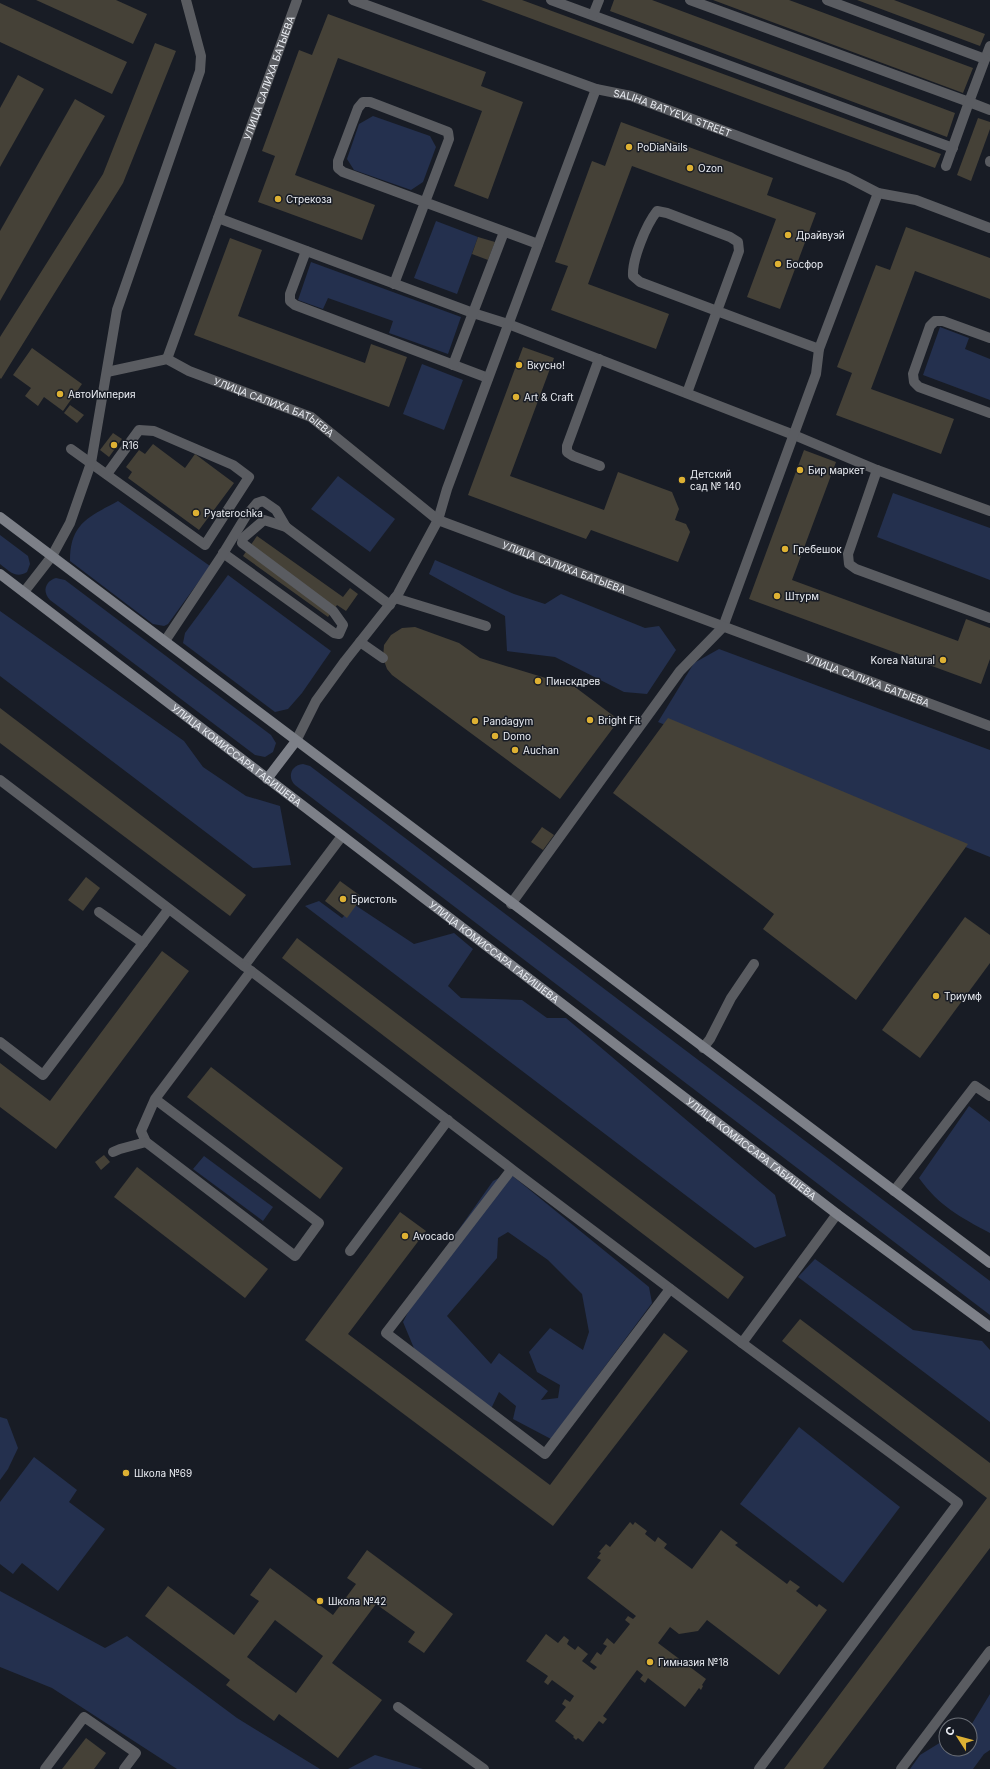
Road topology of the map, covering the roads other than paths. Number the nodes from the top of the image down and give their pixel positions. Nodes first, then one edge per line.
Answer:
1 (186, 0) edge
2 (297, 0) edge
3 (353, 0) edge
4 (551, 0) edge
5 (598, 0) edge
6 (690, 0) edge
7 (827, 0) edge
8 (593, 15) junction
9 (990, 46) edge
10 (985, 59) junction
11 (596, 89) junction
12 (969, 102) junction
13 (990, 110) edge
14 (953, 148) junction
15 (946, 166) dead end
16 (878, 193) junction
17 (425, 202) junction
18 (218, 218) junction
19 (990, 228) edge
20 (504, 232) junction
21 (538, 244) junction
22 (306, 251) junction
23 (394, 284) junction
24 (717, 311) junction
25 (473, 313) junction
26 (508, 324) junction
27 (990, 338) edge
28 (818, 349) junction
29 (167, 359) junction
30 (599, 359) junction
31 (453, 365) junction
32 (107, 372) junction
33 (488, 378) junction
34 (686, 393) junction
35 (990, 413) edge
36 (794, 435) junction
37 (71, 449) dead end
38 (91, 463) junction
39 (600, 466) dead end
40 (877, 470) junction
41 (107, 474) junction
42 (990, 511) edge
43 (0, 517) edge
44 (438, 520) junction
45 (286, 526) junction
46 (224, 553) junction
47 (52, 556) junction
48 (0, 574) edge
49 (24, 592) junction
50 (393, 602) junction
51 (990, 618) edge
52 (486, 626) dead end
53 (723, 627) junction
54 (165, 641) junction
55 (360, 642) junction
56 (383, 658) dead end
57 (990, 726) edge
58 (296, 741) junction
59 (267, 779) junction
60 (2, 785) edge
61 (342, 836) junction
62 (511, 904) junction
63 (168, 910) junction
64 (99, 912) dead end
65 (143, 944) junction
66 (754, 964) dead end
67 (247, 969) junction
68 (0, 1042) edge
69 (703, 1048) junction
70 (990, 1096) edge
71 (155, 1099) junction
72 (448, 1120) junction
73 (146, 1142) junction
74 (114, 1152) dead end
75 (511, 1170) junction
76 (894, 1191) junction
77 (837, 1214) junction
78 (350, 1251) dead end
79 (990, 1263) edge
80 (670, 1289) junction
81 (990, 1326) edge
82 (742, 1343) junction
83 (990, 1650) edge
84 (398, 1707) dead end
85 (45, 1769) edge
86 (124, 1769) edge
87 (484, 1769) edge
88 (759, 1769) edge
89 (900, 1769) edge

1 - 32 street
2 - 18 street, УЛИЦА САЛИХА БАТЫЕВА
3 - 11 street, SALIHA BATYEVA STREET
4 - 8 street
5 - 8 street
6 - 12 street
7 - 10 street
8 - 14 street
9 - 10 street
10 - 12 street
11 - 16 street, SALIHA BATYEVA STREET
11 - 21 street
12 - 13 street
12 - 14 street
14 - 15 street
16 - 19 street, SALIHA BATYEVA STREET
16 - 28 street
17 - 17 street
17 - 20 street
17 - 23 street
18 - 22 street
18 - 29 street, УЛИЦА САЛИХА БАТЫЕВА
20 - 21 street
20 - 25 street
21 - 26 street
22 - 23 street
22 - 31 street
23 - 25 street
24 - 24 street
24 - 28 street
24 - 34 street
25 - 26 street
25 - 31 street
26 - 30 street
26 - 33 street
27 - 35 street
28 - 36 street
29 - 32 street
29 - 44 street, УЛИЦА САЛИХА БАТЫЕВА
30 - 34 street
30 - 39 street
31 - 33 street
32 - 38 street
33 - 44 street
34 - 36 street
36 - 40 street
36 - 53 street
37 - 38 street
38 - 41 street
38 - 47 street
40 - 42 street
40 - 51 street
41 - 41 street
43 - 47 street
44 - 50 street
44 - 53 street, УЛИЦА САЛИХА БАТЫЕВА
45 - 46 street
45 - 46 street
45 - 50 street
46 - 54 street
47 - 49 street
47 - 54 street
48 - 49 street, УЛИЦА КОМИССАРА ГАБИШЕВА
49 - 59 street, УЛИЦА КОМИССАРА ГАБИШЕВА
50 - 52 street
50 - 55 street
53 - 57 street, УЛИЦА САЛИХА БАТЫЕВА
53 - 62 street
54 - 58 street
55 - 56 street
55 - 58 street
58 - 59 street
58 - 62 street
59 - 61 street, УЛИЦА КОМИССАРА ГАБИШЕВА
60 - 63 street
61 - 67 street
61 - 77 street, УЛИЦА КОМИССАРА ГАБИШЕВА
62 - 69 street
63 - 65 street
63 - 67 street
64 - 65 street
65 - 68 street
66 - 69 street
67 - 71 street
67 - 72 street
69 - 76 street
70 - 76 street
71 - 73 street
71 - 73 street
72 - 75 street
72 - 78 street
73 - 74 street
75 - 80 street
75 - 80 street
76 - 79 street
77 - 81 street, УЛИЦА КОМИССАРА ГАБИШЕВА
77 - 82 street
80 - 82 street
82 - 88 street
83 - 89 street
84 - 87 street
85 - 86 street

